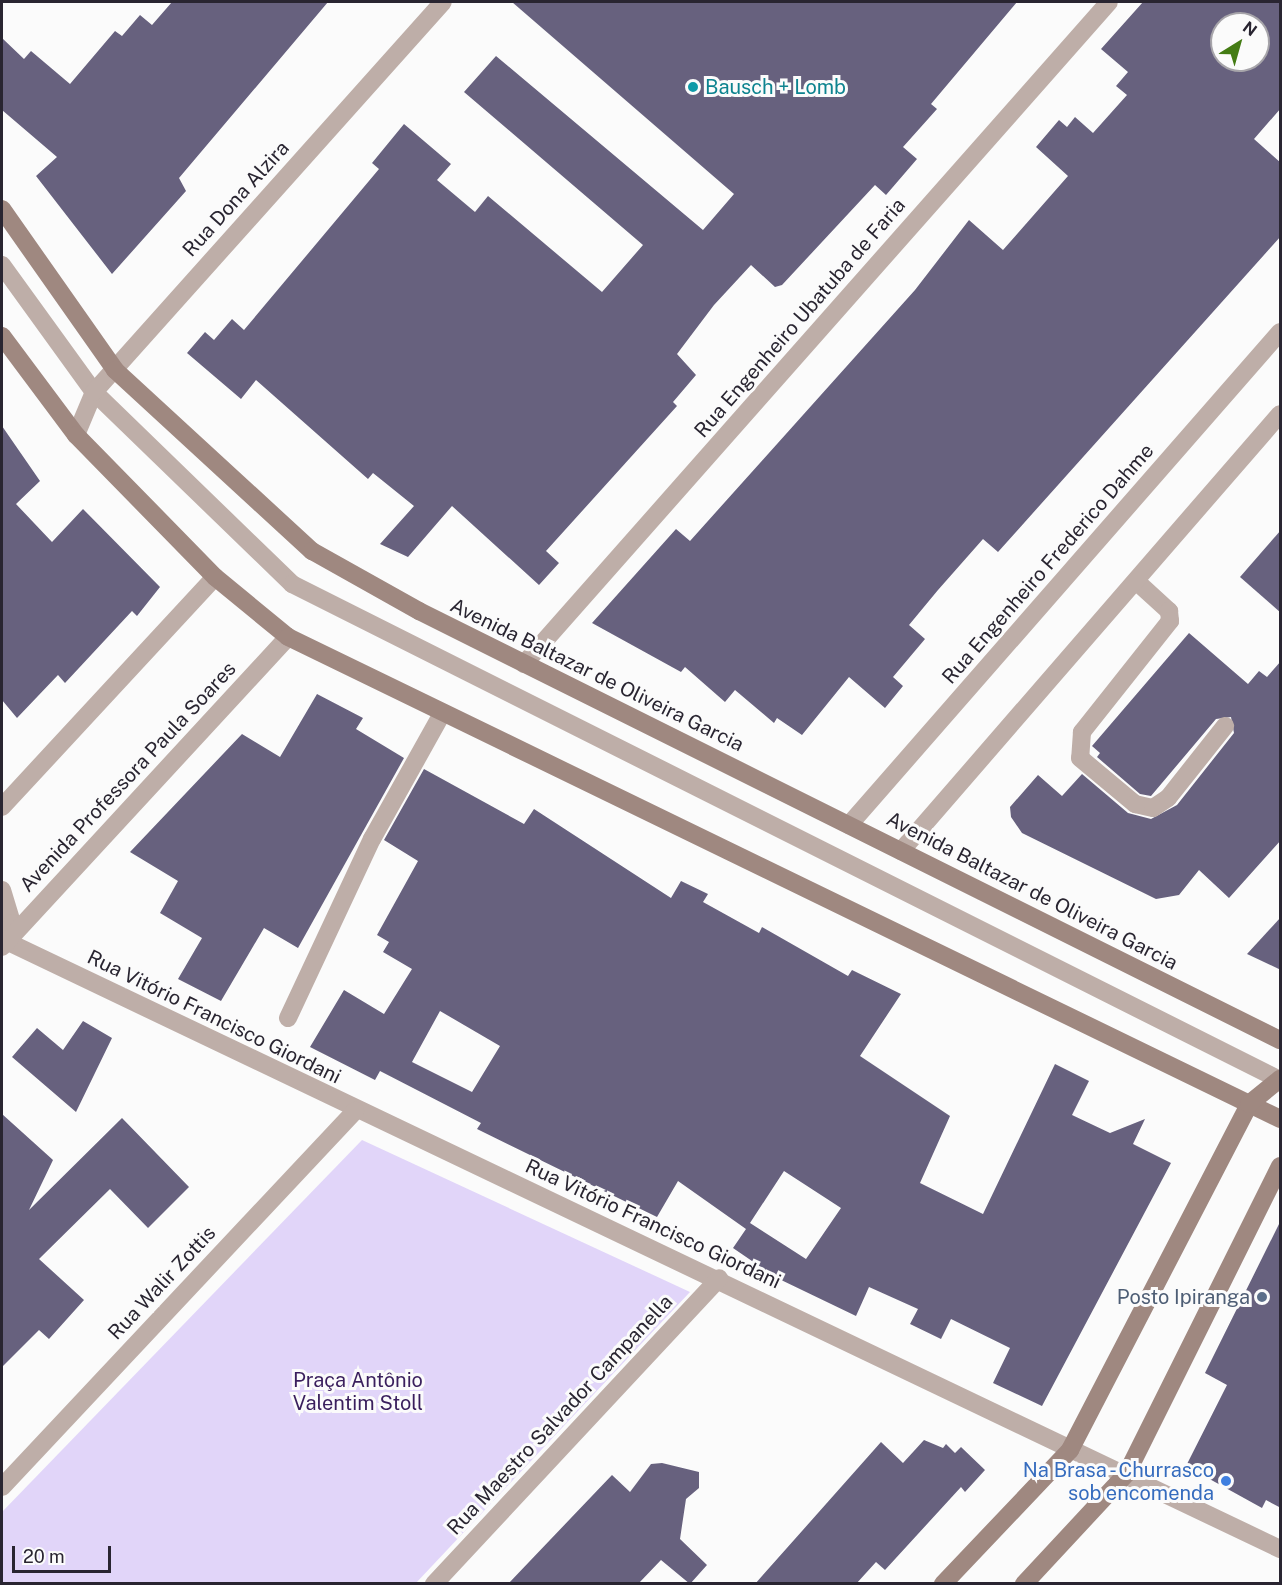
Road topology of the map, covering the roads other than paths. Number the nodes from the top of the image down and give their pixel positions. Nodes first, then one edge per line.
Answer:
1 (443, 2) edge
2 (1109, 2) edge
3 (2, 209) edge
4 (2, 265) edge
5 (1281, 332) edge
6 (2, 336) edge
7 (115, 370) junction
8 (94, 392) junction
9 (1281, 414) edge
10 (76, 435) junction
11 (215, 577) junction
12 (1136, 581) junction
13 (288, 637) junction
14 (524, 664) junction
15 (442, 714) junction
16 (1225, 726) dead end
17 (2, 807) edge
18 (849, 825) junction
19 (901, 851) junction
20 (2, 890) edge
21 (4, 944) edge
22 (288, 1018) dead end
23 (1281, 1040) edge
24 (1280, 1080) edge
25 (1249, 1104) junction
26 (355, 1111) junction
27 (1281, 1119) edge
28 (1281, 1166) edge
29 (719, 1278) junction
30 (1070, 1450) junction
31 (1127, 1473) junction
32 (2, 1486) edge
33 (1281, 1549) edge
34 (434, 1584) edge
35 (944, 1584) edge
36 (1024, 1584) edge

1 - 7 street, Rua Dona Alzira
2 - 14 street, Rua Engenheiro Ubatuba de Faria
3 - 7 main road, Avenida Baltazar de Oliveira Garcia
4 - 8 street
5 - 18 street, Rua Engenheiro Frederico Dahme
6 - 10 main road
7 - 8 street, Rua Dona Alzira
7 - 14 main road, Avenida Baltazar de Oliveira Garcia
8 - 10 street, Rua Dona Alzira
8 - 24 street
9 - 12 street
10 - 11 main road
11 - 13 main road
11 - 17 street
12 - 16 street
12 - 19 street
13 - 15 main road
13 - 21 street, Avenida Professora Paula Soares
14 - 18 main road, Avenida Baltazar de Oliveira Garcia
15 - 22 street
15 - 25 main road
18 - 19 main road, Avenida Baltazar de Oliveira Garcia
19 - 23 main road, Avenida Baltazar de Oliveira Garcia
20 - 21 street
21 - 26 street, Rua Vitório Francisco Giordani
24 - 25 main road
25 - 27 main road
25 - 30 main road
26 - 29 street, Rua Vitório Francisco Giordani
26 - 32 street, Rua Walir Zottis
28 - 31 main road
29 - 30 street, Rua Vitório Francisco Giordani
29 - 34 street, Rua Maestro Salvador Campanella
30 - 31 street, Rua Vitório Francisco Giordani
30 - 35 main road
31 - 33 street, Rua Vitório Francisco Giordani
31 - 36 main road

